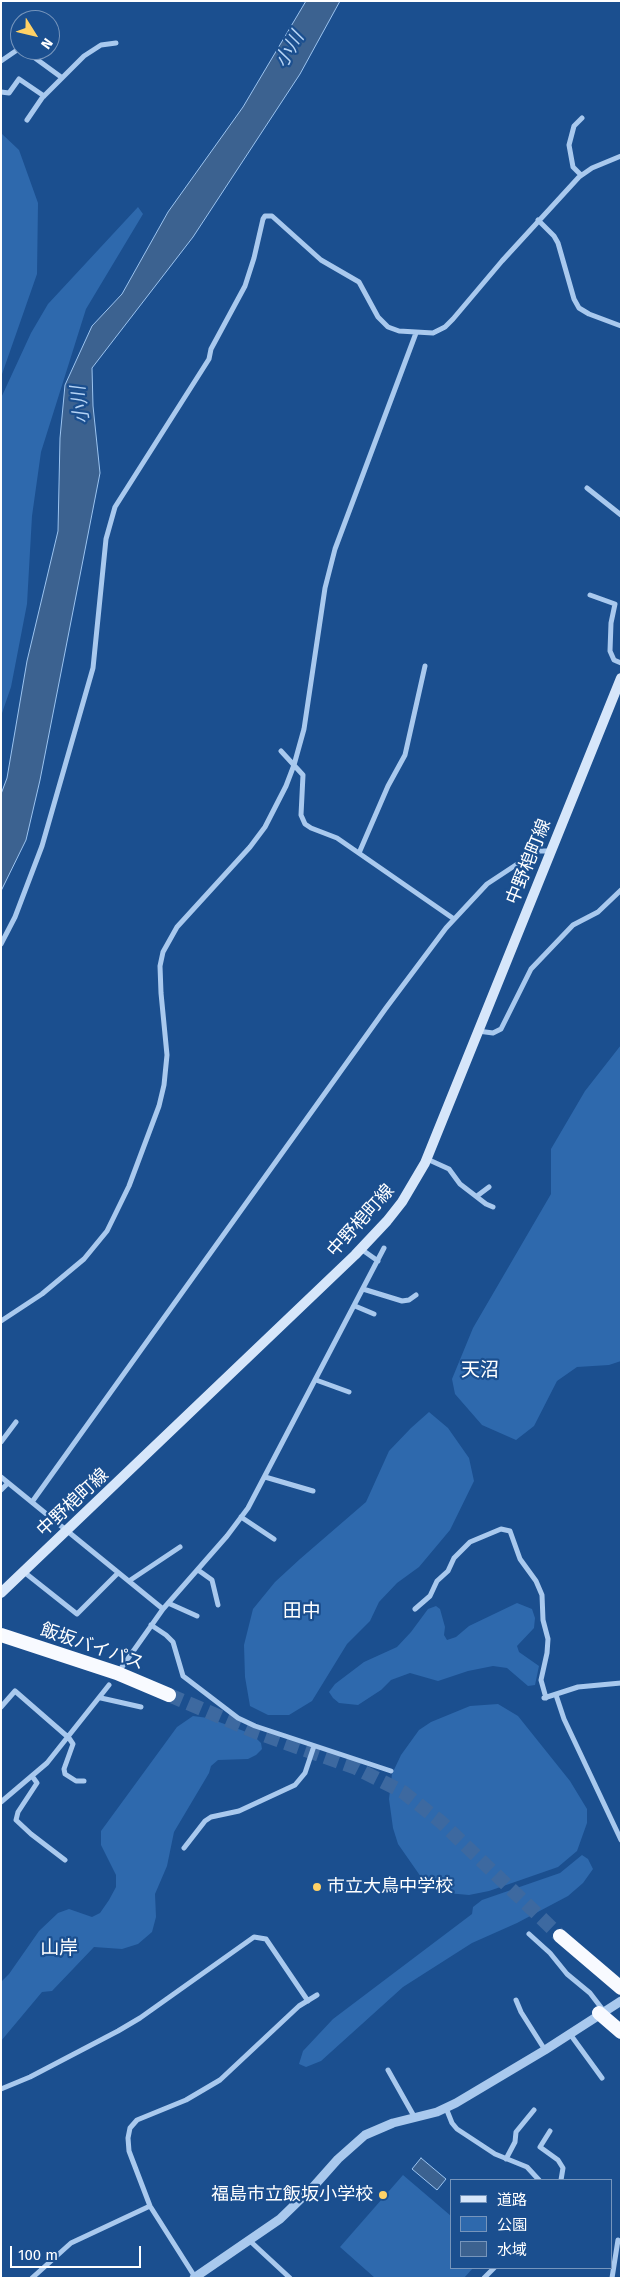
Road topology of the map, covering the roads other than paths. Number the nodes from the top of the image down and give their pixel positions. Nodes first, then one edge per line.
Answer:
1 (116, 43) dead end
2 (38, 60) edge
3 (61, 77) junction
4 (1, 92) edge
5 (44, 96) junction
6 (582, 118) dead end
7 (27, 120) dead end
8 (621, 156) edge
9 (581, 175) junction
10 (538, 220) junction
11 (621, 326) edge
12 (416, 333) junction
13 (587, 488) dead end
14 (621, 515) edge
15 (590, 595) dead end
16 (621, 663) edge
17 (424, 666) dead end
18 (621, 678) edge
19 (281, 751) dead end
20 (294, 765) junction
21 (551, 851) junction
22 (359, 853) junction
23 (621, 890) edge
24 (454, 919) junction
25 (1, 944) edge
26 (478, 1031) junction
27 (426, 1158) junction
28 (489, 1187) dead end
29 (477, 1196) junction
30 (494, 1207) dead end
31 (384, 1248) dead end
32 (361, 1249) junction
33 (378, 1261) junction
34 (363, 1290) junction
35 (416, 1295) dead end
36 (355, 1306) junction
37 (374, 1314) dead end
38 (1, 1321) edge
39 (316, 1380) junction
40 (349, 1392) dead end
41 (16, 1422) dead end
42 (1, 1442) edge
43 (1, 1477) edge
44 (264, 1477) junction
45 (8, 1483) junction
46 (1, 1490) edge
47 (313, 1490) dead end
48 (32, 1502) junction
49 (241, 1517) junction
50 (67, 1531) junction
51 (274, 1539) dead end
52 (180, 1547) dead end
53 (198, 1570) junction
54 (24, 1572) junction
55 (118, 1573) junction
56 (129, 1582) junction
57 (1, 1594) edge
58 (168, 1604) junction
59 (218, 1605) dead end
60 (163, 1609) junction
61 (415, 1609) dead end
62 (197, 1616) dead end
63 (151, 1625) junction
64 (1, 1635) edge
65 (122, 1667) dead end
66 (621, 1683) edge
67 (110, 1685) dead end
68 (169, 1695) tunnel mouth
69 (556, 1695) junction
70 (101, 1698) junction
71 (1, 1707) edge
72 (141, 1708) dead end
73 (69, 1738) junction
74 (314, 1746) junction
75 (390, 1771) dead end
76 (32, 1776) junction
77 (84, 1781) dead end
78 (1, 1802) edge
79 (621, 1840) edge
80 (184, 1848) dead end
81 (65, 1860) dead end
82 (529, 1934) dead end
83 (560, 1936) tunnel mouth
84 (621, 1988) edge
85 (317, 1995) dead end
86 (516, 2000) dead end
87 (621, 2000) edge
88 (308, 2001) junction
89 (605, 2009) junction
90 (621, 2032) edge
91 (570, 2033) junction
92 (545, 2050) junction
93 (388, 2070) dead end
94 (602, 2078) dead end
95 (1, 2089) edge
96 (446, 2108) junction
97 (534, 2110) dead end
98 (416, 2118) junction
99 (550, 2132) dead end
100 (506, 2159) junction
101 (538, 2179) edge
102 (561, 2179) edge
103 (150, 2206) junction
104 (620, 2240) edge
105 (250, 2241) junction
106 (613, 2256) edge
107 (493, 2269) edge
108 (194, 2277) edge
109 (32, 2278) edge
110 (290, 2278) edge
111 (484, 2278) edge
112 (612, 2278) edge

1 - 3 street
2 - 3 street
3 - 5 street
4 - 5 street
5 - 7 street
6 - 9 street
8 - 9 street
9 - 10 street
10 - 11 street
10 - 12 street
12 - 20 street
12 - 25 street
13 - 14 street
15 - 16 street
17 - 22 street
18 - 21 main road, 中野梍町線
19 - 20 street
20 - 22 street
20 - 38 street
21 - 24 street
21 - 26 main road, 中野梍町線
22 - 24 street
23 - 26 street
24 - 48 street
26 - 27 main road, 中野梍町線
27 - 29 street
27 - 32 main road, 中野梍町線
28 - 29 street
29 - 30 street
31 - 33 street
32 - 33 street
32 - 50 main road, 中野梍町線
33 - 34 street
34 - 35 street
34 - 36 street
36 - 37 street
36 - 39 street
39 - 40 street
39 - 44 street
41 - 42 street
43 - 45 street
44 - 47 street
44 - 49 street
45 - 46 street
45 - 48 street
48 - 50 street
49 - 51 street
49 - 53 street
50 - 54 main road, 中野梍町線
50 - 55 street
52 - 56 street
53 - 58 street
53 - 59 street
54 - 55 street
54 - 57 main road, 中野梍町線
55 - 56 street
56 - 60 street
58 - 60 street
58 - 62 street
60 - 63 street
61 - 69 street
63 - 65 street
63 - 74 street
64 - 68 highway, 飯坂バイパス
66 - 69 street
67 - 70 street
69 - 79 street
70 - 72 street
70 - 73 street
71 - 73 street
73 - 76 street
73 - 77 street
74 - 75 street
74 - 80 street
76 - 78 street
76 - 81 street
82 - 89 street
83 - 84 highway
85 - 88 street
86 - 92 street
87 - 89 street
88 - 95 street
88 - 103 street
89 - 90 highway
89 - 91 street
91 - 92 street
91 - 94 street
92 - 96 street
93 - 98 street
96 - 98 street
96 - 100 street
97 - 100 street
98 - 105 street
99 - 102 street
100 - 101 street
103 - 108 street
103 - 109 street
104 - 106 street
105 - 108 street
105 - 110 street
106 - 112 street
107 - 111 street

